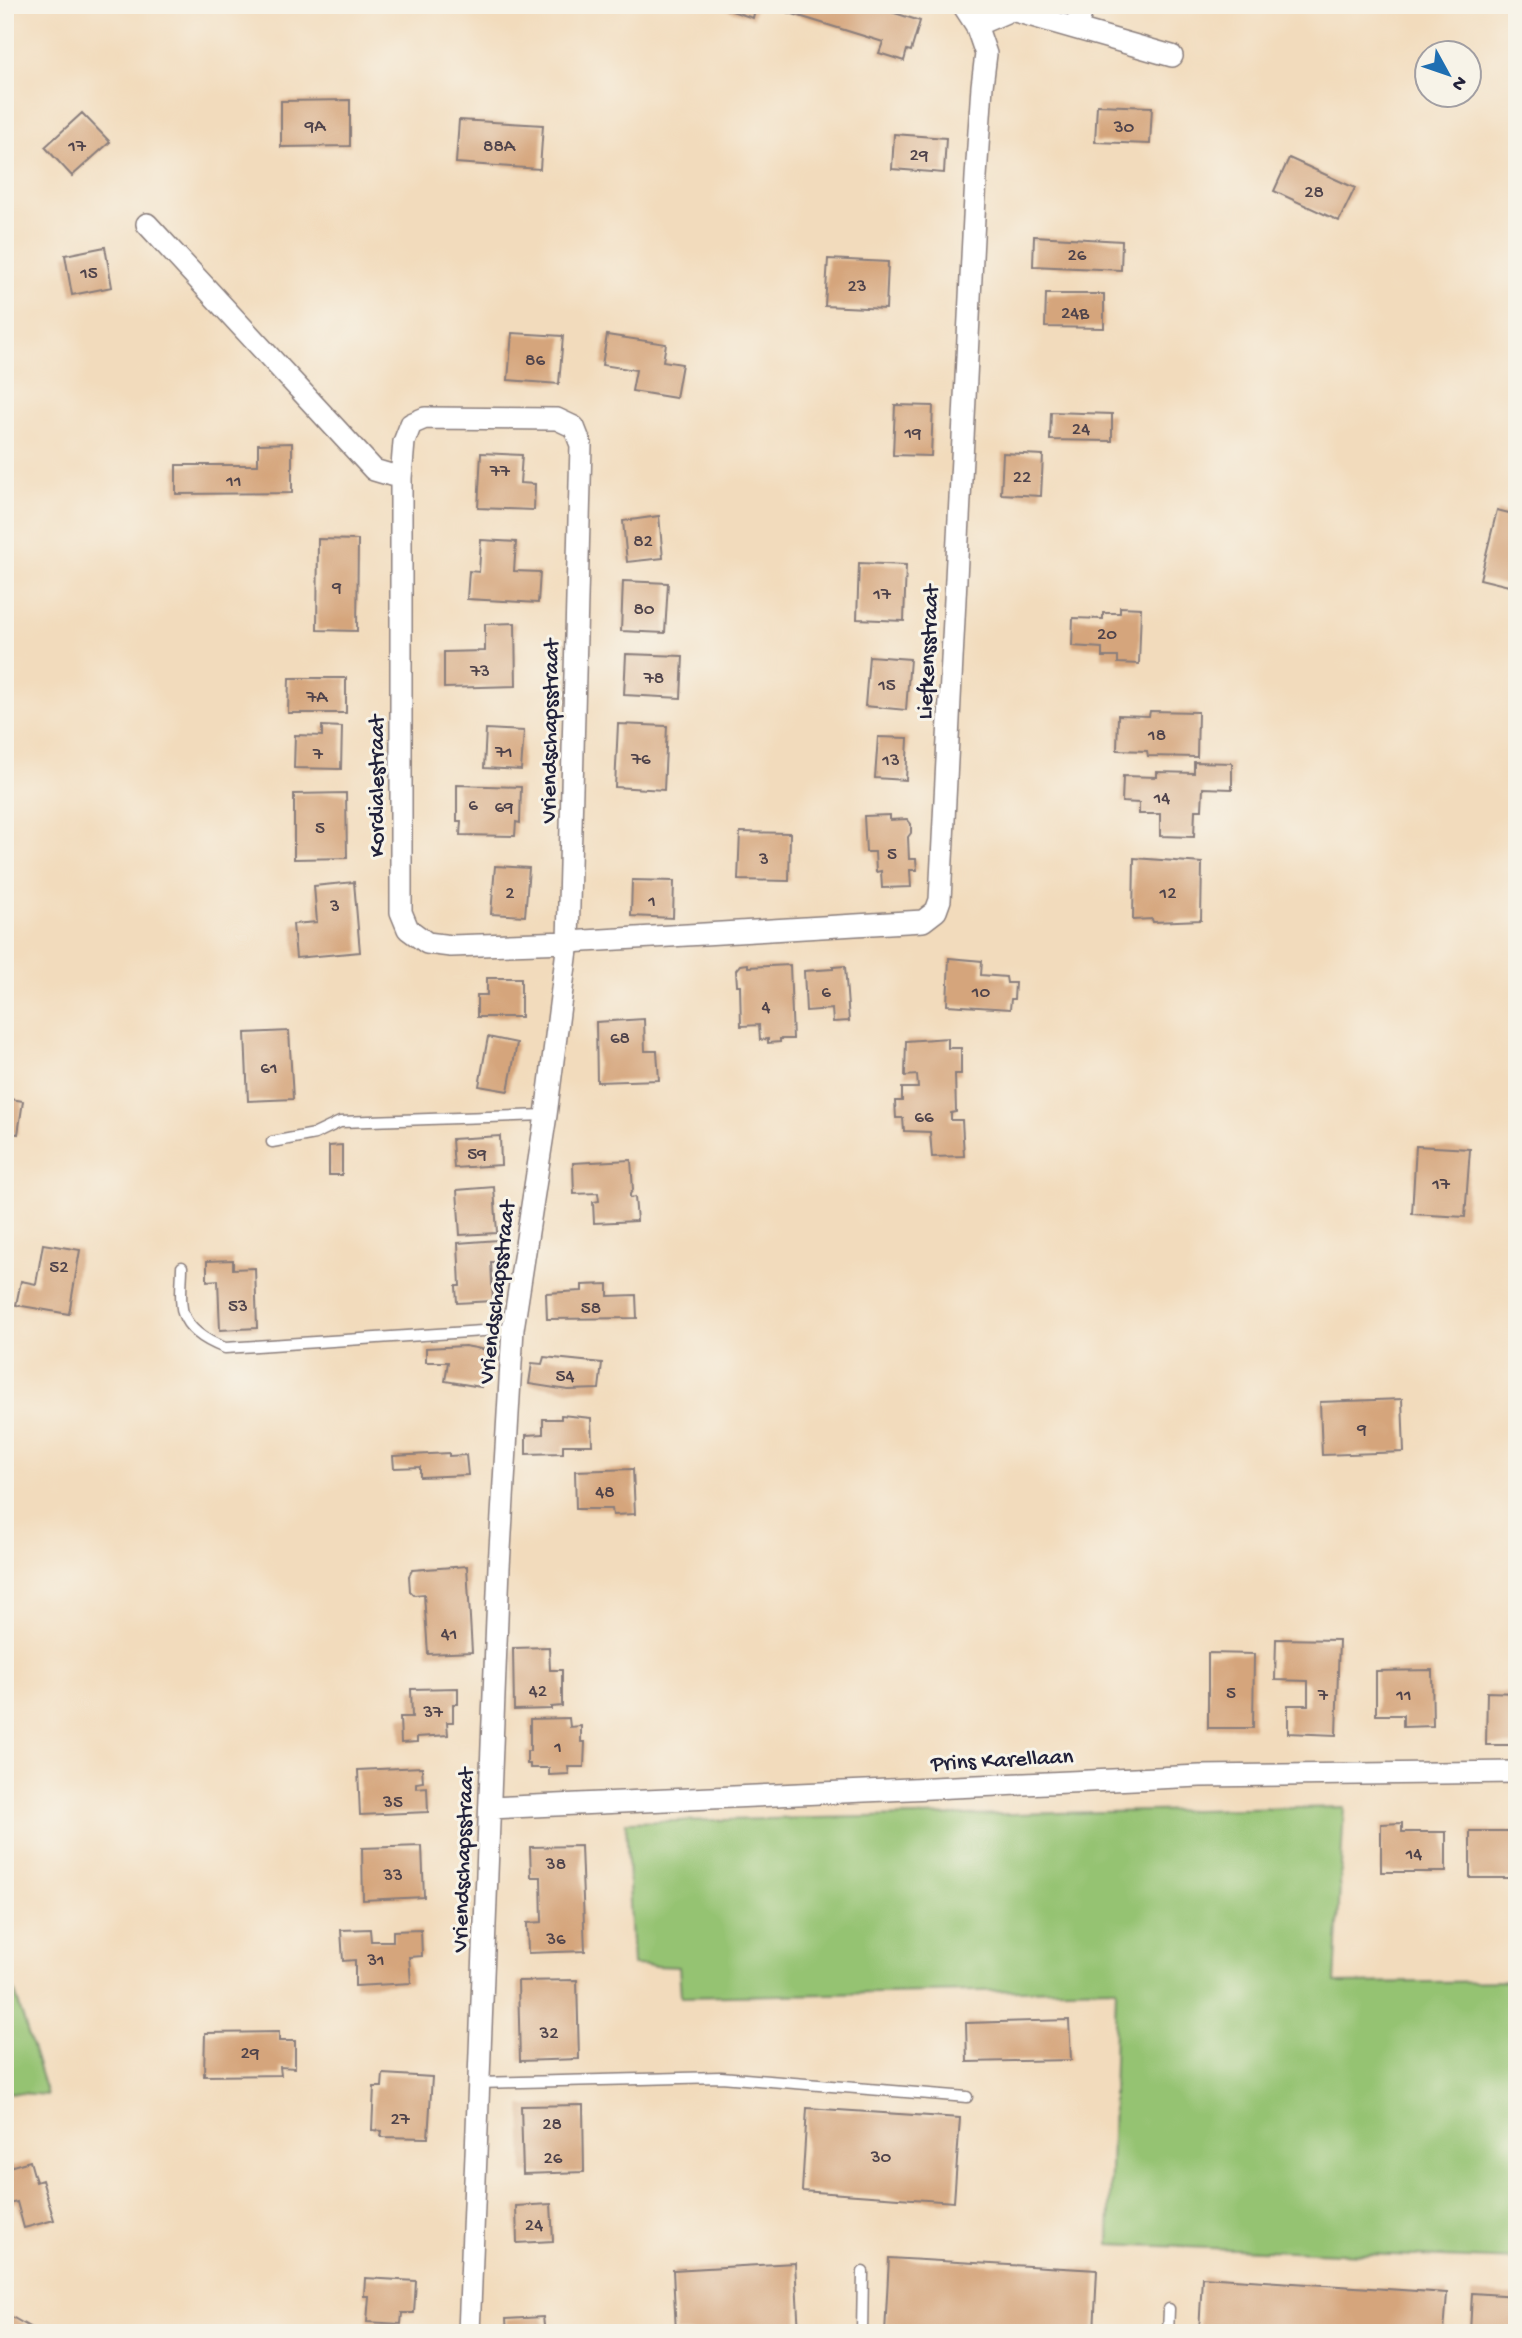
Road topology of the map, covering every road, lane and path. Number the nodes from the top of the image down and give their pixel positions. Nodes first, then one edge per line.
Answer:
1 (963, 5) edge
2 (1084, 5) edge
3 (976, 25) junction
4 (1076, 28) junction
5 (1172, 56) dead end
6 (147, 224) dead end
7 (411, 424) joint
8 (401, 478) junction
9 (568, 942) junction
10 (546, 1115) junction
11 (272, 1142) dead end
12 (181, 1267) dead end
13 (513, 1329) junction
14 (1517, 1772) edge
15 (490, 1808) junction
16 (478, 2083) junction
17 (967, 2097) dead end
18 (863, 2272) dead end
19 (1169, 2309) dead end
20 (469, 2333) edge
21 (862, 2333) edge
22 (1168, 2333) edge

1 - 3 street, Liefkensstraat
2 - 4 street
3 - 4 street
3 - 9 street, Liefkensstraat
4 - 5 street
6 - 8 street
7 - 8 street, Kordialestraat
7 - 9 street, Vriendschapsstraat
8 - 9 street, Kordialestraat
9 - 10 street, Vriendschapsstraat
10 - 11 lane
10 - 13 street, Vriendschapsstraat
12 - 13 lane
13 - 15 street, Vriendschapsstraat
14 - 15 street, Prins Karellaan
15 - 16 street, Vriendschapsstraat
16 - 17 lane
16 - 20 street, Vriendschapsstraat
18 - 21 lane
19 - 22 lane

